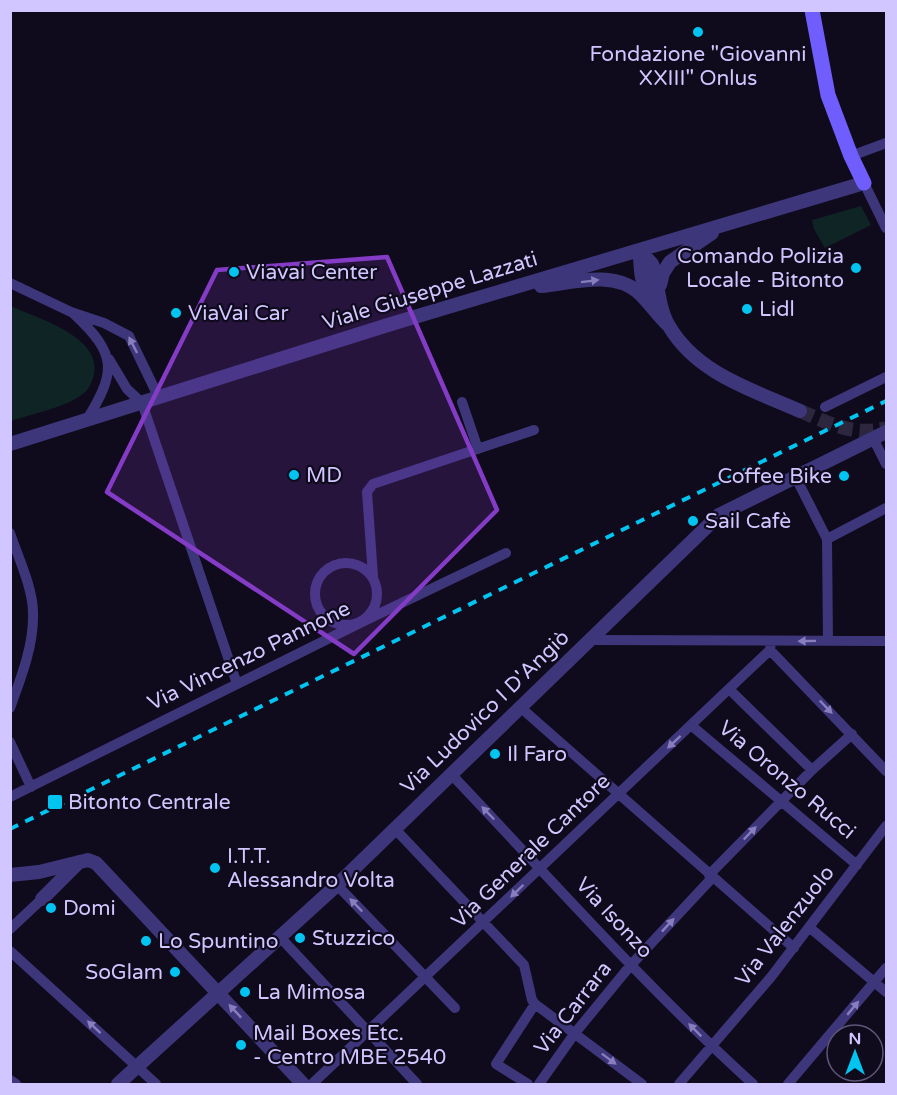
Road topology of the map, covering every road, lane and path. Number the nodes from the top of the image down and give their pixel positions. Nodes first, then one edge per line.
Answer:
1 (812, 10) edge
2 (886, 143) edge
3 (851, 156) junction
4 (864, 183) junction
5 (724, 225) junction
6 (886, 228) edge
7 (640, 251) junction
8 (10, 283) edge
9 (511, 288) junction
10 (658, 291) junction
11 (71, 312) junction
12 (668, 325) junction
13 (109, 359) junction
14 (886, 377) edge
15 (159, 398) junction
16 (462, 402) dead end
17 (142, 403) junction
18 (825, 407) dead end
19 (800, 411) tunnel mouth
20 (86, 421) junction
21 (534, 430) dead end
22 (886, 432) edge
23 (873, 438) junction
24 (10, 444) edge
25 (478, 449) junction
26 (886, 464) edge
27 (795, 476) junction
28 (886, 508) edge
29 (10, 533) edge
30 (827, 539) junction
31 (506, 553) dead end
32 (373, 576) junction
33 (362, 622) junction
34 (589, 640) junction
35 (828, 641) junction
36 (886, 641) edge
37 (770, 646) junction
38 (237, 684) junction
39 (729, 689) junction
40 (520, 707) junction
41 (10, 708) edge
42 (692, 726) junction
43 (852, 734) junction
44 (10, 742) edge
45 (812, 770) junction
46 (886, 771) edge
47 (451, 774) junction
48 (31, 787) junction
49 (618, 795) junction
50 (10, 797) edge
51 (782, 801) junction
52 (886, 826) edge
53 (395, 829) junction
54 (80, 861) junction
55 (857, 865) junction
56 (541, 868) junction
57 (39, 872) junction
58 (10, 875) edge
59 (710, 877) junction
60 (337, 885) junction
61 (42, 899) junction
62 (484, 923) junction
63 (809, 927) junction
64 (10, 928) edge
65 (279, 936) junction
66 (794, 948) junction
67 (10, 951) edge
68 (630, 966) junction
69 (886, 969) edge
70 (426, 977) junction
71 (875, 982) junction
72 (217, 992) junction
73 (886, 992) edge
74 (535, 1004) junction
75 (455, 1008) dead end
76 (369, 1032) junction
77 (575, 1034) junction
78 (711, 1047) junction
79 (137, 1067) junction
80 (10, 1080) edge
81 (16, 1084) edge
82 (118, 1084) edge
83 (156, 1084) edge
84 (303, 1084) edge
85 (312, 1084) edge
86 (417, 1084) edge
87 (528, 1084) edge
88 (539, 1084) edge
89 (642, 1084) edge
90 (679, 1084) edge
91 (753, 1084) edge
92 (788, 1084) edge

1 - 3 main road
2 - 3 street
3 - 4 main road
4 - 5 street, Viale Giuseppe Lazzati
4 - 6 street
5 - 7 street, Viale Giuseppe Lazzati
5 - 10 street
7 - 9 street, Viale Giuseppe Lazzati
7 - 10 street
7 - 12 street
8 - 11 street
9 -> 12 street
9 - 15 street, Viale Giuseppe Lazzati
10 - 12 street
11 - 13 street
15 -> 11 street
12 - 19 street
13 - 17 street
13 - 20 street
14 - 18 street
15 - 17 street, Viale Giuseppe Lazzati
16 - 25 street
17 - 20 street, Viale Giuseppe Lazzati
17 - 38 street
20 - 24 street, Viale Giuseppe Lazzati
21 - 25 street
22 - 23 street
23 - 26 street
23 - 27 street
25 - 32 street
27 - 30 street
27 - 34 street
28 - 30 street
29 - 41 street
30 - 35 street
31 - 33 street, Via Vincenzo Pannone
32 - 33 street
32 - 33 street
33 - 38 street, Via Vincenzo Pannone
34 - 37 street, Via Ludovico I D'Angiò
34 - 40 street, Via Ludovico I D'Angiò
35 - 36 street, Via Ludovico I D'Angiò
35 -> 37 street, Via Ludovico I D'Angiò
37 - 39 street, Via Generale Cantore
37 -> 43 street
38 - 48 street, Via Vincenzo Pannone
39 - 42 street, Via Generale Cantore
39 - 45 street
40 - 47 street, Via Ludovico I D'Angiò
40 - 49 street
42 -> 49 street, Via Generale Cantore
42 - 51 street, Via Oronzo Rucci
43 - 45 street, Via Carrara
43 - 46 street
44 - 48 street
45 - 51 street, Via Carrara
47 - 53 street, Via Ludovico I D'Angiò
56 -> 47 street, Via Isonzo
48 - 50 street, Via Vincenzo Pannone
49 - 56 street, Via Generale Cantore
49 - 59 street
51 - 55 street, Via Oronzo Rucci
59 -> 51 street, Via Carrara
52 - 55 street, Via Valenzuolo
53 - 60 street, Via Ludovico I D'Angiò
53 - 62 street
54 - 57 street
54 - 61 street
54 - 72 street
55 - 63 street, Via Valenzuolo
56 -> 62 street, Via Generale Cantore
56 - 68 street, Via Isonzo
57 - 58 street
57 - 61 street
59 - 66 street
68 -> 59 street, Via Carrara
60 - 65 street, Via Ludovico I D'Angiò
70 -> 60 street
61 - 64 street
62 - 70 street, Via Generale Cantore
62 - 74 street
63 - 66 street, Via Valenzuolo
63 - 71 street
65 - 72 street, Via Ludovico I D'Angiò
65 - 76 street
66 - 78 street, Via Valenzuolo
79 -> 67 street
68 - 77 street, Via Carrara
78 -> 68 street, Via Isonzo
69 - 71 street
70 - 75 street
70 - 76 street, Via Generale Cantore
71 - 73 street
92 -> 71 street
72 - 79 street, Via Ludovico I D'Angiò
84 -> 72 street
74 - 77 street
74 - 87 street
76 - 85 street, Via Generale Cantore
76 - 86 street
77 - 88 street, Via Carrara
77 -> 89 street
78 - 90 street, Via Valenzuolo
78 - 91 street, Via Isonzo
79 - 82 street, Via Ludovico I D'Angiò
79 - 83 street
80 - 81 street

